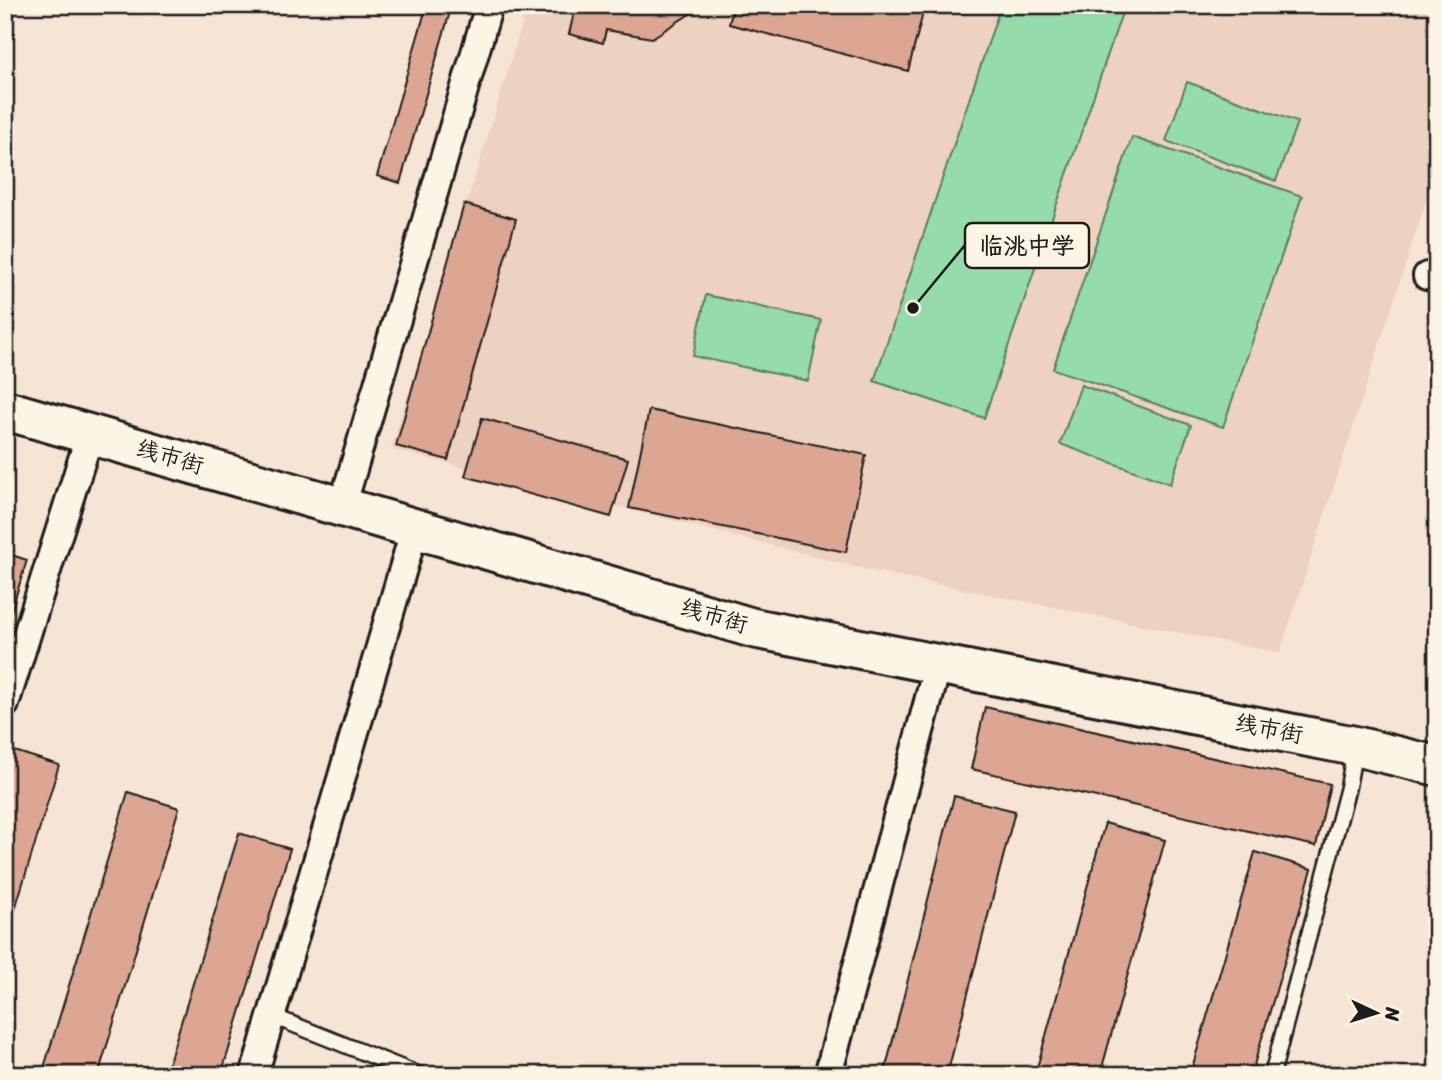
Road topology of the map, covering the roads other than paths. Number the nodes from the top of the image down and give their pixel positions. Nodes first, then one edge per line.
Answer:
1 (489, 5) edge
2 (5, 410) edge
3 (90, 434) junction
4 (342, 507) junction
5 (415, 528) junction
6 (939, 664) junction
7 (5, 704) edge
8 (1355, 747) junction
9 (1437, 766) edge
10 (272, 1016) junction
11 (254, 1075) edge
12 (420, 1075) edge
13 (828, 1075) edge
14 (1272, 1075) edge

1 - 4 street
2 - 3 main road, 线市街
3 - 4 main road, 线市街
3 - 7 street
4 - 5 main road, 线市街
5 - 6 main road, 线市街
5 - 10 street
6 - 8 main road, 线市街
6 - 13 street
8 - 9 main road, 线市街
8 - 14 lane
10 - 11 street
10 - 12 lane

